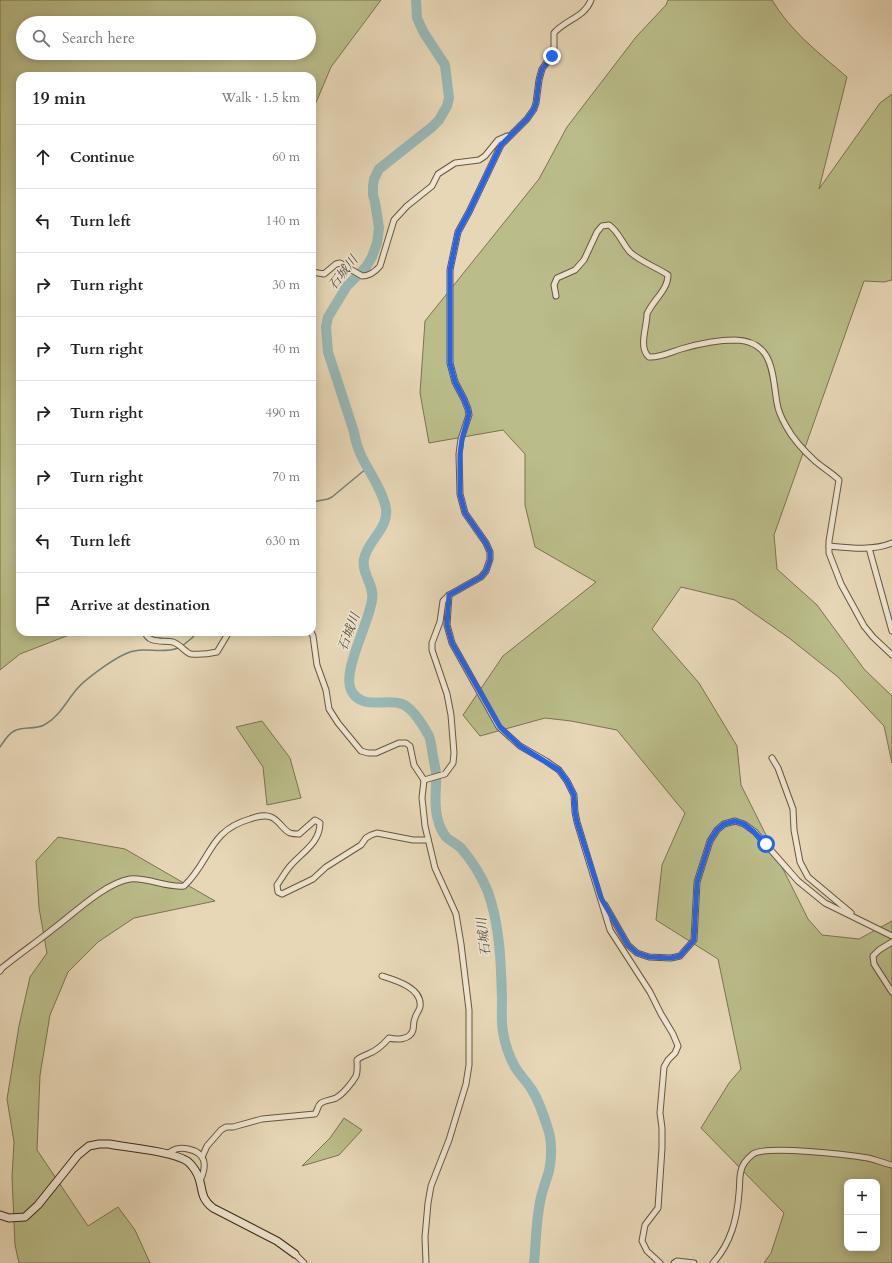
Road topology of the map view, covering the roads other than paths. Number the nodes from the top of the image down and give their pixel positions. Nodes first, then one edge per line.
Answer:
1 (591, 0) edge
2 (510, 135) junction
3 (316, 273) edge
4 (556, 296) dead end
5 (892, 543) edge
6 (829, 546) junction
7 (869, 548) junction
8 (449, 595) junction
9 (892, 631) edge
10 (147, 636) edge
11 (227, 636) edge
12 (313, 636) edge
13 (892, 655) edge
14 (772, 758) dead end
15 (425, 780) junction
16 (428, 840) junction
17 (601, 898) junction
18 (856, 917) junction
19 (892, 936) edge
20 (892, 942) edge
21 (0, 971) edge
22 (382, 976) dead end
23 (892, 992) edge
24 (167, 1154) junction
25 (202, 1157) junction
26 (892, 1165) edge
27 (200, 1181) junction
28 (0, 1215) edge
29 (295, 1254) joint
30 (304, 1263) edge
31 (426, 1263) edge
32 (660, 1263) edge
33 (674, 1263) edge
34 (694, 1263) edge
35 (713, 1263) edge

1 - 2 street
2 - 3 street
2 - 8 street
4 - 6 street
5 - 7 street
6 - 7 street
6 - 13 street
7 - 9 street
8 - 15 street
8 - 17 street
10 - 11 street
12 - 15 street
14 - 18 street
15 - 16 street
16 - 21 street
16 - 31 street
17 - 18 street
17 - 32 street
18 - 19 street
20 - 23 street
22 - 25 street
24 - 25 street
24 - 27 street
24 - 28 street
25 - 27 street
26 - 35 street
27 - 29 street
29 - 30 street
33 - 34 street

